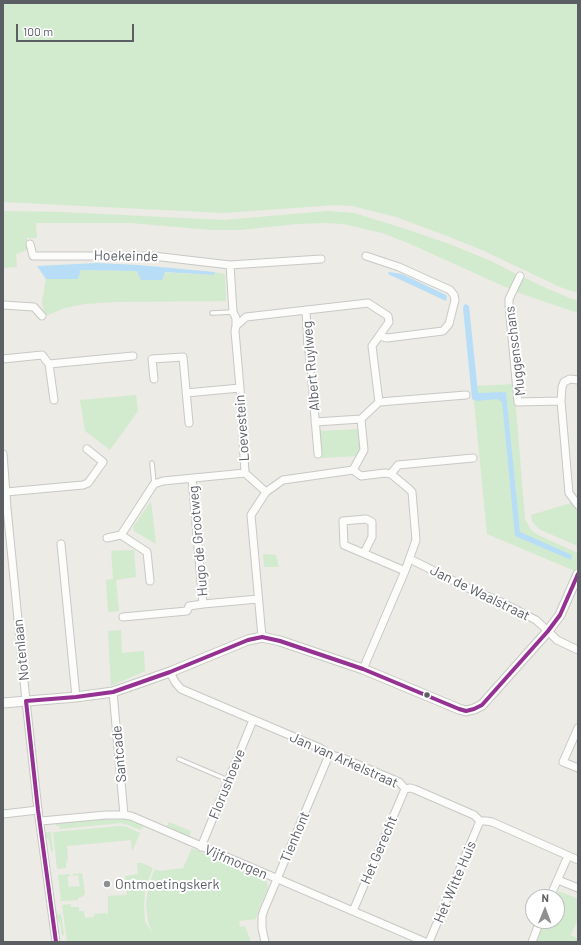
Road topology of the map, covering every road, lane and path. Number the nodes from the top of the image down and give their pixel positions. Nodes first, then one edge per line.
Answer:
1 (30, 244) dead end
2 (366, 256) dead end
3 (321, 260) dead end
4 (230, 265) junction
5 (520, 276) dead end
6 (3, 305) edge
7 (306, 310) junction
8 (233, 312) junction
9 (212, 313) dead end
10 (42, 316) dead end
11 (236, 326) junction
12 (379, 336) junction
13 (308, 347) joint
14 (132, 356) dead end
15 (3, 359) edge
16 (49, 364) junction
17 (154, 379) dead end
18 (578, 380) edge
19 (312, 382) joint
20 (240, 388) junction
21 (186, 394) junction
22 (466, 394) dead end
23 (54, 400) dead end
24 (560, 400) junction
25 (379, 402) junction
26 (361, 419) junction
27 (315, 422) junction
28 (189, 423) dead end
29 (87, 449) dead end
30 (3, 454) edge
31 (318, 454) dead end
32 (472, 458) dead end
33 (152, 463) dead end
34 (353, 470) junction
35 (245, 473) junction
36 (391, 474) junction
37 (192, 478) junction
38 (154, 484) junction
39 (6, 492) junction
40 (266, 492) junction
41 (578, 505) edge
42 (121, 535) junction
43 (107, 538) dead end
44 (61, 544) dead end
45 (364, 553) junction
46 (410, 559) junction
47 (405, 571) junction
48 (578, 574) edge
49 (150, 581) dead end
50 (258, 599) junction
51 (204, 604) junction
52 (123, 617) dead end
53 (548, 631) junction
54 (262, 637) junction
55 (578, 650) edge
56 (363, 669) junction
57 (170, 672) junction
58 (114, 692) junction
59 (76, 697) junction
60 (26, 701) junction
61 (3, 703) edge
62 (253, 720) junction
63 (578, 728) edge
64 (329, 756) junction
65 (179, 759) dead end
66 (578, 768) edge
67 (229, 780) junction
68 (405, 789) junction
69 (38, 810) junction
70 (3, 814) edge
71 (124, 815) junction
72 (41, 821) junction
73 (480, 821) junction
74 (201, 847) junction
75 (568, 856) junction
76 (578, 860) edge
77 (277, 879) junction
78 (558, 880) junction
79 (578, 888) edge
80 (554, 889) edge
81 (353, 911) junction
82 (537, 929) edge
83 (56, 942) edge
84 (265, 942) edge
85 (425, 942) edge
86 (429, 942) edge
87 (532, 942) edge

1 - 4 street, Hoekeinde
2 - 12 street
3 - 4 street, Hoekeinde
4 - 8 street
5 - 24 street, Muggenschans
6 - 10 street
7 - 11 street
7 - 12 street
7 - 13 street, Albert Ruylweg
8 - 9 lane
8 - 11 street
11 - 20 street, Loevestein
12 - 25 street
13 - 19 street, Albert Ruylweg
14 - 16 street
15 - 16 street
16 - 23 street
17 - 21 street
18 - 24 street
19 - 27 street, Albert Ruylweg
20 - 21 street
20 - 35 street, Loevestein
21 - 28 street
22 - 25 street
24 - 41 street
25 - 26 street
26 - 27 street, Albert Ruylweg
26 - 34 street
27 - 31 street, Albert Ruylweg
29 - 39 street
30 - 39 street, Notenlaan
32 - 36 street
33 - 38 lane
34 - 36 street
34 - 40 street
35 - 37 street, Hugo de Grootweg
35 - 40 street, Loevestein
36 - 46 street
37 - 38 street, Hugo de Grootweg
37 - 51 street, Hugo de Grootweg
38 - 42 street
39 - 60 street, Notenlaan
40 - 50 street
42 - 43 street
42 - 49 street
44 - 59 street
45 - 45 street
45 - 47 street
46 - 47 street
46 - 53 street, Jan de Waalstraat
47 - 56 street
48 - 53 street
50 - 51 street, Hugo de Grootweg
50 - 54 street
51 - 52 street, Hugo de Grootweg
53 - 55 street, Jan de Waalstraat
53 - 56 street
54 - 56 street
54 - 57 street
57 - 58 street
57 - 62 street, Jan van Arkelstraat
58 - 59 street
58 - 71 street, Santcade
59 - 60 street
60 - 61 street
60 - 69 street, Notenlaan
62 - 64 street, Jan van Arkelstraat
62 - 67 street, Florushoeve
63 - 66 street
64 - 68 street, Jan van Arkelstraat
64 - 77 street, Tienhont
65 - 67 lane
67 - 74 street, Florushoeve
68 - 73 street, Jan van Arkelstraat
68 - 81 street, Het Gerecht
69 - 70 street
69 - 72 street, Notenlaan
71 - 72 street, Vijfmorgen
71 - 74 street, Vijfmorgen
72 - 83 street, Notenlaan
73 - 75 street, Jan van Arkelstraat
73 - 86 street, Het Witte Huis
74 - 77 street, Vijfmorgen
75 - 76 street, Jan van Arkelstraat
75 - 78 street
77 - 81 street, Vijfmorgen
77 - 84 street, Tienhont
78 - 79 street
78 - 80 street
81 - 85 street, Vijfmorgen
82 - 87 street

